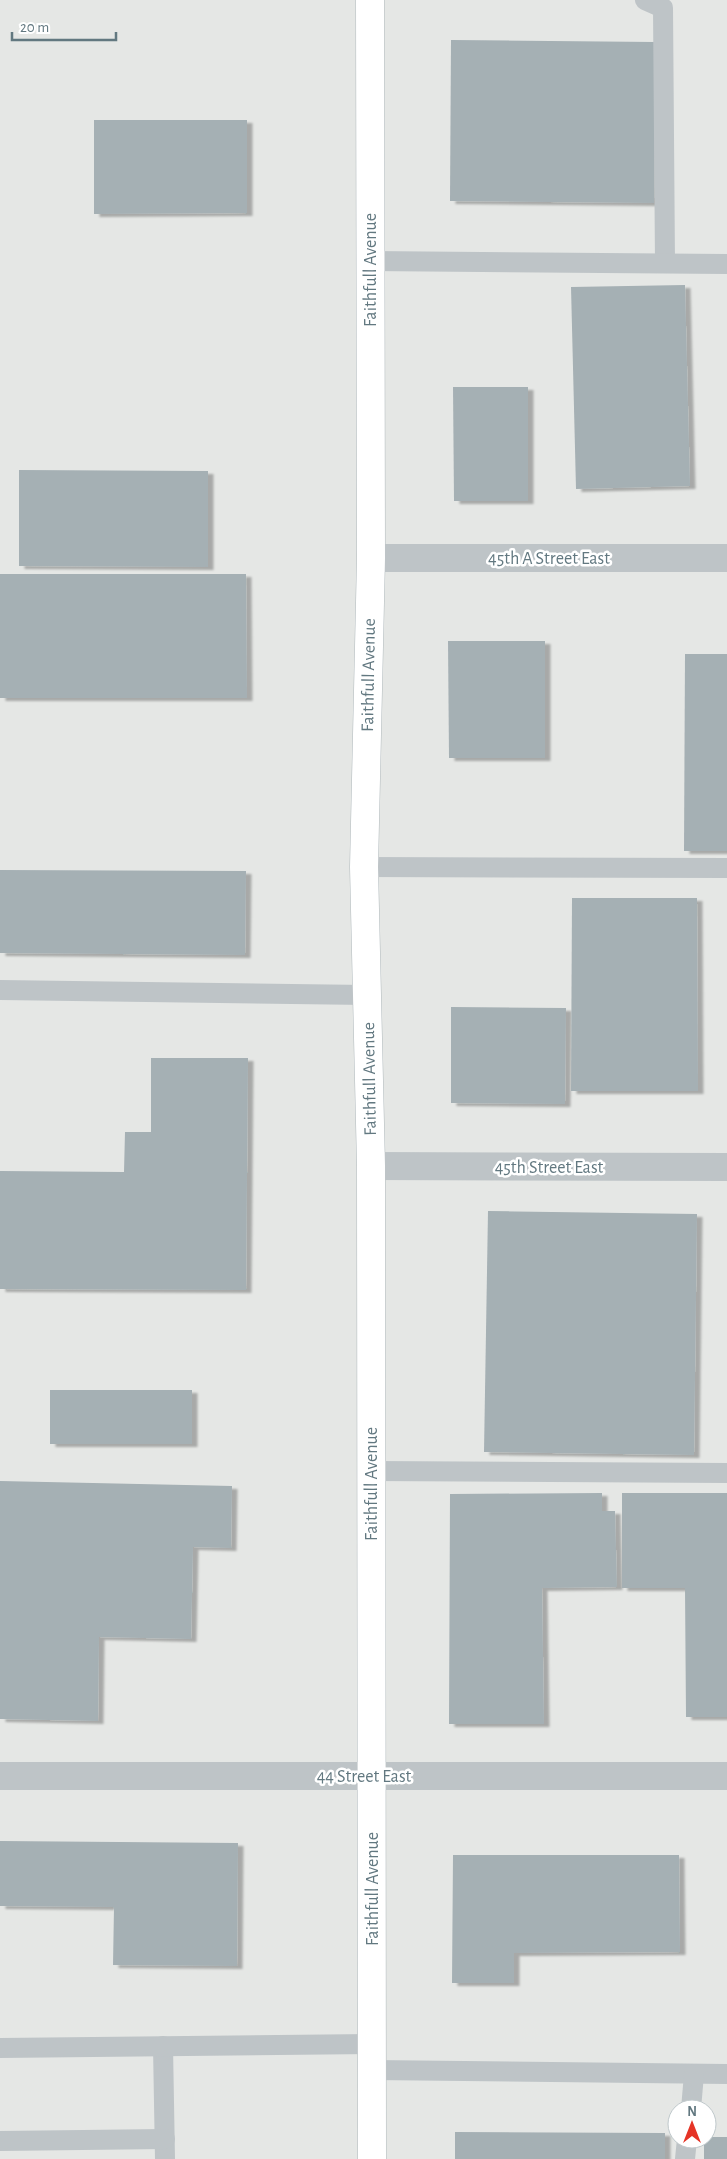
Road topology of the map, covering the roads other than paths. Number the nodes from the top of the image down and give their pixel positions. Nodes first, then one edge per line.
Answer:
1 (370, 0) edge
2 (645, 0) edge
3 (370, 261) junction
4 (665, 263) junction
5 (727, 264) edge
6 (370, 558) junction
7 (727, 558) edge
8 (364, 867) junction
9 (727, 868) edge
10 (0, 990) edge
11 (367, 995) junction
12 (370, 1166) junction
13 (727, 1167) edge
14 (371, 1471) junction
15 (727, 1472) edge
16 (0, 1776) edge
17 (372, 1776) junction
18 (727, 1776) edge
19 (372, 2044) junction
20 (163, 2046) junction
21 (0, 2048) edge
22 (372, 2070) junction
23 (694, 2074) junction
24 (727, 2074) edge
25 (692, 2099) edge
26 (0, 2141) edge
27 (165, 2149) edge
28 (372, 2159) edge

1 - 3 street, Faithfull Avenue
2 - 4 lane
3 - 4 lane
3 - 6 street, Faithfull Avenue
4 - 5 lane
6 - 7 street, 45th A Street East
6 - 8 street, Faithfull Avenue
8 - 9 lane
8 - 11 street, Faithfull Avenue
10 - 11 lane
11 - 12 street, Faithfull Avenue
12 - 13 street, 45th Street East
12 - 14 street, Faithfull Avenue
14 - 15 lane
14 - 17 street, Faithfull Avenue
16 - 17 street, 44 Street East
17 - 18 street, 44 Street East
17 - 19 street, Faithfull Avenue
19 - 20 lane
19 - 22 street, Faithfull Avenue
20 - 21 lane
20 - 27 lane
22 - 23 lane
22 - 28 street, Faithfull Avenue
23 - 24 lane
23 - 25 lane
26 - 27 lane

